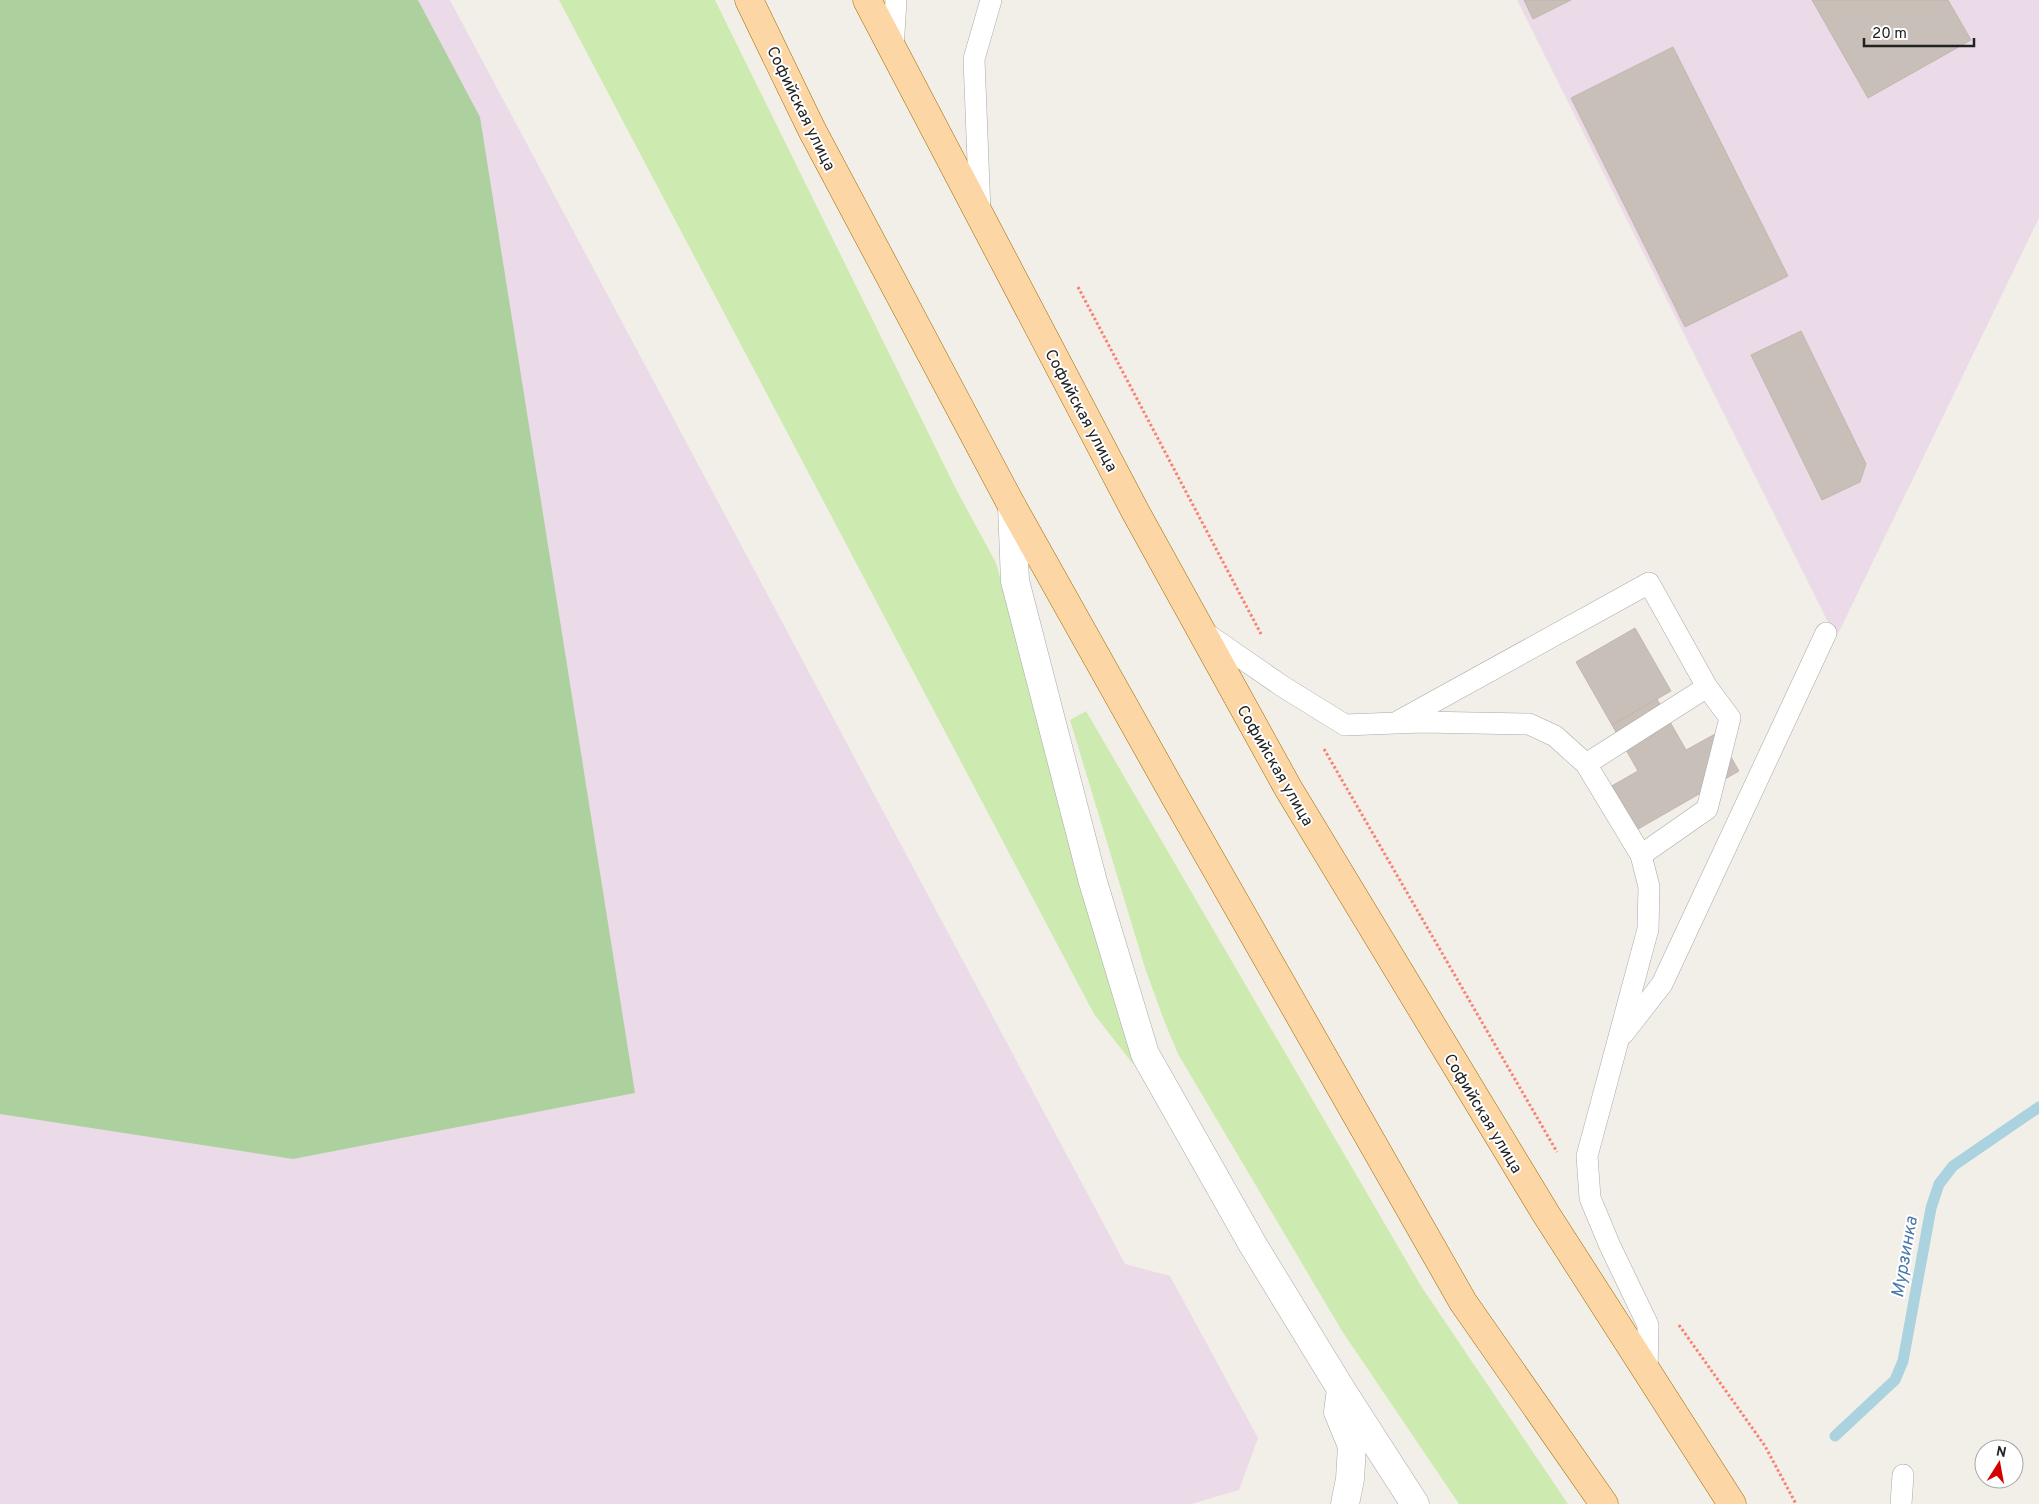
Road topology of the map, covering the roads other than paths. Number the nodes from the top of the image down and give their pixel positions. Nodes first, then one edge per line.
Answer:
1 (749, 0) edge
2 (867, 0) edge
3 (896, 0) edge
4 (991, 0) edge
5 (893, 49) junction
6 (980, 217) junction
7 (1012, 506) junction
8 (1200, 630) junction
9 (1826, 633) dead end
10 (1707, 687) junction
11 (1395, 723) junction
12 (1586, 764) junction
13 (1641, 855) junction
14 (1616, 1042) junction
15 (1647, 1372) junction
16 (1341, 1388) junction
17 (1903, 1475) dead end
18 (1345, 1504) edge
19 (1415, 1504) edge
20 (1604, 1504) edge
21 (1732, 1504) edge
22 (1901, 1504) edge

1 - 7 main road, Софийская улица
2 - 5 main road, Софийская улица
3 - 5 lane
4 - 6 lane
5 - 6 main road, Софийская улица
6 - 8 main road, Софийская улица
7 - 16 street, Софийская улица
7 - 20 main road, Софийская улица
8 - 11 lane
8 - 15 main road, Софийская улица
9 - 14 lane
10 - 11 lane
10 - 12 lane
10 - 13 lane
11 - 12 lane
12 - 13 lane
13 - 14 lane
14 - 15 lane
15 - 21 main road, Софийская улица
16 - 18 street
16 - 19 street, Софийская улица
17 - 22 lane

